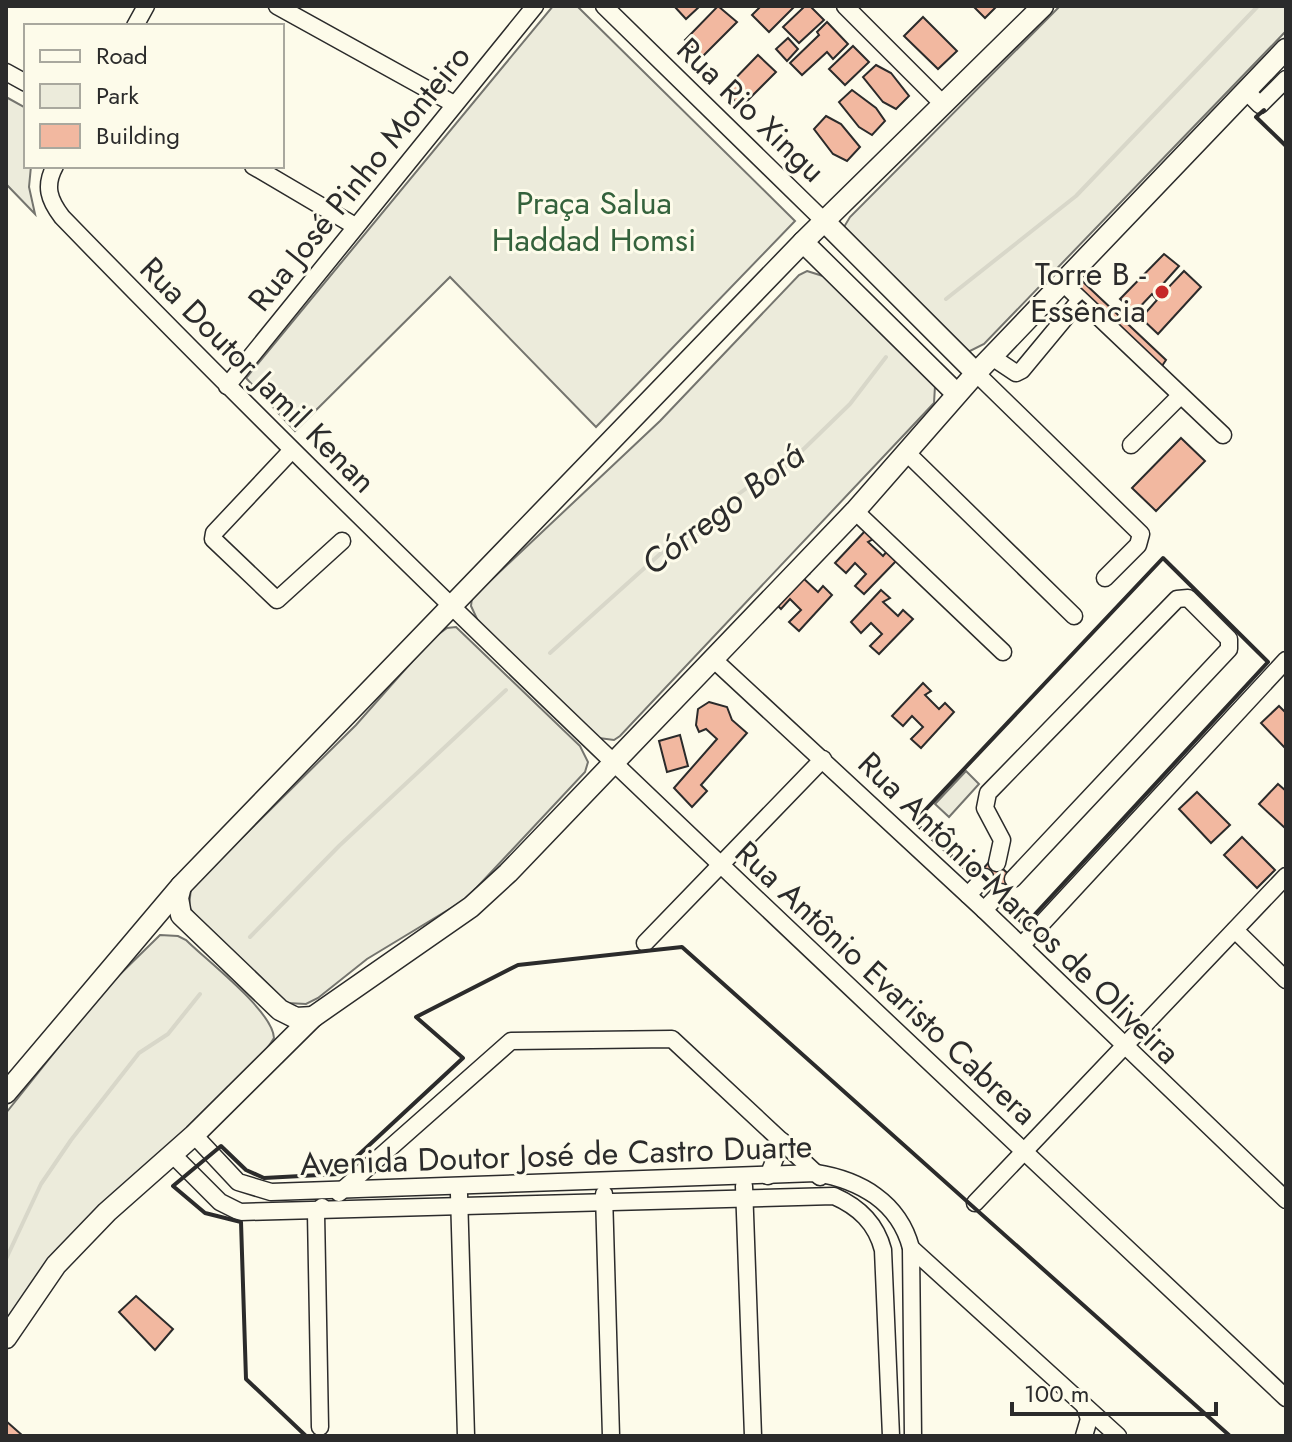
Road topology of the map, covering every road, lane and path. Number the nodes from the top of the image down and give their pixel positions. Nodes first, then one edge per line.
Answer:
1 (146, 6) edge
2 (277, 6) edge
3 (535, 6) edge
4 (604, 6) edge
5 (845, 6) edge
6 (1043, 6) edge
7 (136, 24) edge
8 (1286, 49) edge
9 (6, 72) edge
10 (1286, 79) edge
11 (24, 82) edge
12 (1247, 92) junction
13 (454, 104) junction
14 (943, 104) junction
15 (256, 168) edge
16 (53, 170) edge
17 (824, 221) junction
18 (355, 226) junction
19 (803, 242) junction
20 (1063, 283) junction
21 (1077, 303) junction
22 (1091, 321) dead end
23 (992, 357) junction
24 (976, 373) junction
25 (227, 386) junction
26 (957, 394) junction
27 (1180, 396) junction
28 (1223, 435) dead end
29 (1131, 445) dead end
30 (292, 450) junction
31 (906, 452) junction
32 (855, 511) junction
33 (342, 541) dead end
34 (1105, 578) dead end
35 (450, 606) junction
36 (1074, 616) dead end
37 (1003, 652) dead end
38 (712, 658) junction
39 (1286, 660) edge
40 (823, 759) junction
41 (613, 763) junction
42 (999, 858) joint
43 (721, 867) junction
44 (1286, 876) edge
45 (985, 877) dead end
46 (181, 886) junction
47 (1001, 892) dead end
48 (968, 895) junction
49 (984, 910) junction
50 (181, 915) junction
51 (153, 917) junction
52 (1235, 930) junction
53 (645, 943) dead end
54 (1022, 945) junction
55 (1286, 980) edge
56 (280, 1010) junction
57 (313, 1017) junction
58 (283, 1046) junction
59 (1124, 1047) junction
60 (6, 1093) edge
61 (194, 1135) junction
62 (782, 1141) junction
63 (1025, 1151) junction
64 (173, 1155) junction
65 (816, 1173) junction
66 (768, 1176) junction
67 (744, 1178) junction
68 (603, 1182) junction
69 (458, 1185) junction
70 (246, 1187) junction
71 (343, 1190) junction
72 (744, 1197) junction
73 (841, 1199) junction
74 (1286, 1200) edge
75 (604, 1201) junction
76 (975, 1203) dead end
77 (459, 1205) junction
78 (240, 1212) junction
79 (316, 1213) junction
80 (911, 1248) junction
81 (886, 1266) junction
82 (912, 1267) junction
83 (932, 1269) junction
84 (6, 1338) edge
85 (1286, 1398) edge
86 (1085, 1407) junction
87 (320, 1427) dead end
88 (466, 1436) edge
89 (611, 1436) edge
90 (753, 1436) edge
91 (891, 1436) edge
92 (913, 1436) edge
93 (1084, 1436) edge
94 (1118, 1436) edge

1 - 7 street
2 - 13 street
3 - 13 street, Rua José Pinho Monteiro
4 - 17 street, Rua Rio Xingu
5 - 14 street
6 - 14 main road
8 - 12 main road
9 - 11 street
10 - 12 street
12 - 20 main road
13 - 18 street, Rua José Pinho Monteiro
14 - 17 main road
15 - 18 street
16 - 25 street, Rua Doutor Jamil Kenan
17 - 19 main road
17 - 24 main road
18 - 25 street, Rua José Pinho Monteiro
19 - 26 main road
19 - 35 main road
20 - 21 street
20 - 23 main road
21 - 22 street
21 - 23 street
21 - 27 street
23 - 24 main road
24 - 26 main road
24 - 34 street
25 - 30 street, Rua Doutor Jamil Kenan
26 - 31 main road
27 - 28 street
27 - 29 street
30 - 33 street
30 - 35 street, Rua Doutor Jamil Kenan
31 - 32 main road
31 - 36 street
32 - 37 street
32 - 38 main road
35 - 41 street, Rua Antônio Evaristo Cabrera
35 - 46 main road
38 - 40 street, Rua Antônio Marcos de Oliveira
38 - 41 main road
39 - 54 street
40 - 43 street
40 - 48 street, Rua Antônio Marcos de Oliveira
41 - 43 street, Rua Antônio Evaristo Cabrera
41 - 57 main road
42 - 42 street
43 - 53 street
43 - 63 street, Rua Antônio Evaristo Cabrera
44 - 52 street
45 - 48 street
46 - 50 main road
46 - 51 main road
47 - 49 street
48 - 49 street, Rua Antônio Marcos de Oliveira
49 - 54 street, Rua Antônio Marcos de Oliveira
50 - 51 main road
50 - 56 main road
51 - 60 main road
52 - 55 street
52 - 59 street
54 - 59 street, Rua Antônio Marcos de Oliveira
56 - 57 main road
56 - 58 main road
57 - 58 main road
58 - 61 main road
59 - 63 street
59 - 74 street, Rua Antônio Marcos de Oliveira
61 - 64 main road
61 - 70 street
62 - 65 street
62 - 66 street
62 - 71 street
63 - 76 street
63 - 85 street, Rua Antônio Evaristo Cabrera
64 - 78 street
64 - 84 main road
65 - 66 street, Avenida Doutor José de Castro Duarte
65 - 73 street
65 - 80 street, Avenida Doutor José de Castro Duarte
66 - 67 street, Avenida Doutor José de Castro Duarte
67 - 68 street, Avenida Doutor José de Castro Duarte
67 - 72 street
68 - 69 street, Avenida Doutor José de Castro Duarte
68 - 75 street
69 - 71 street, Avenida Doutor José de Castro Duarte
69 - 77 street
70 - 71 street, Avenida Doutor José de Castro Duarte
70 - 78 street
71 - 79 street
72 - 73 street, Avenida Doutor José de Castro Duarte
72 - 75 street, Avenida Doutor José de Castro Duarte
72 - 90 street
73 - 81 street, Avenida Doutor José de Castro Duarte
75 - 77 street, Avenida Doutor José de Castro Duarte
75 - 89 street
77 - 79 street, Avenida Doutor José de Castro Duarte
77 - 88 street
78 - 79 street, Avenida Doutor José de Castro Duarte
79 - 87 street
80 - 82 street, Avenida Doutor José de Castro Duarte
80 - 83 street
81 - 82 street
81 - 91 street, Avenida Doutor José de Castro Duarte
82 - 83 street
82 - 92 street, Avenida Doutor José de Castro Duarte
83 - 86 street
86 - 93 street
86 - 94 street

